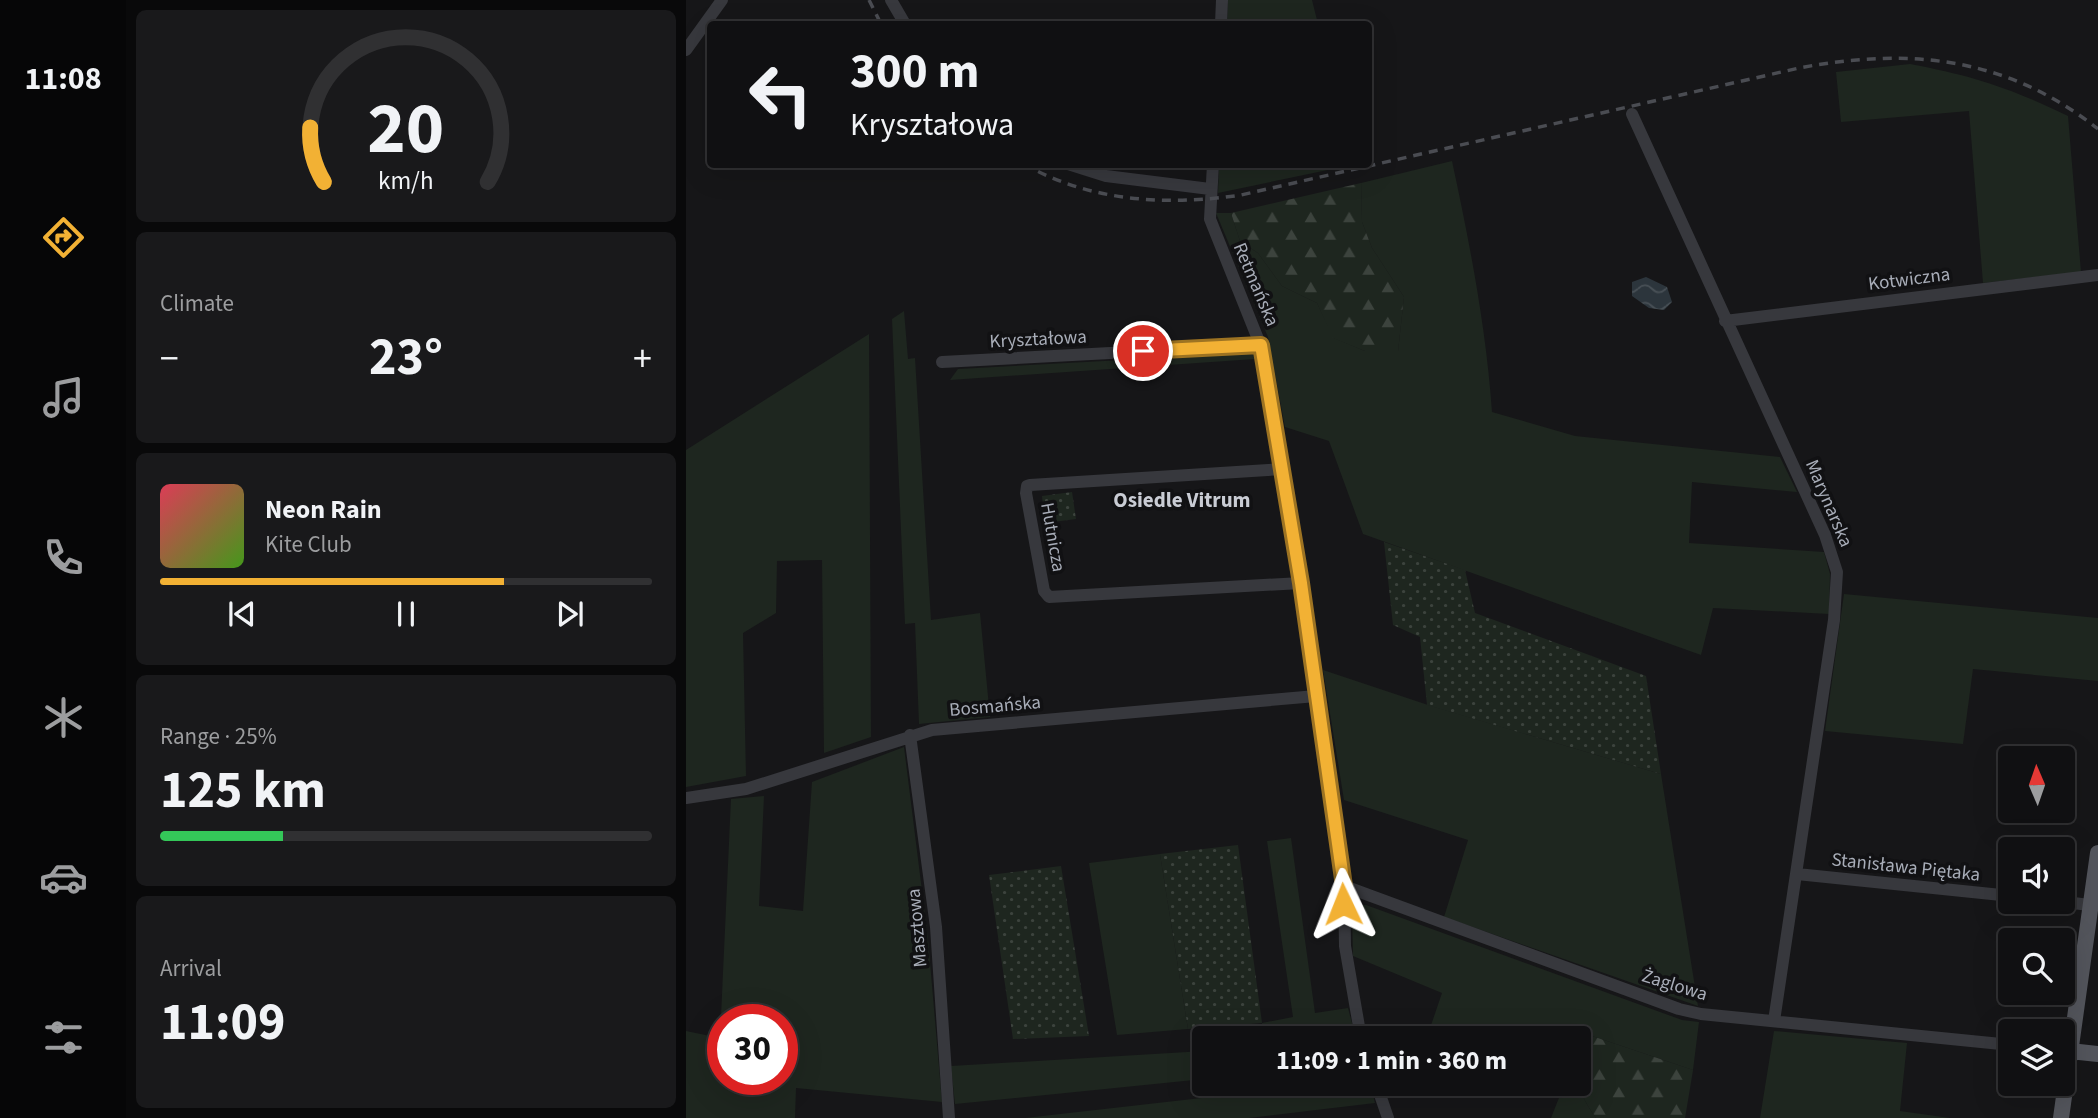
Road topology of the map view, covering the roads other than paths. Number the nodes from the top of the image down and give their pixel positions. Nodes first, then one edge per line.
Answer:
1 (722, 0) edge
2 (891, 0) edge
3 (1222, 0) edge
4 (903, 21) edge
5 (1221, 21) edge
6 (686, 50) edge
7 (1632, 114) dead end
8 (1080, 168) edge
9 (1213, 168) edge
10 (1210, 189) junction
11 (2098, 275) edge
12 (1725, 321) junction
13 (1261, 345) junction
14 (942, 362) dead end
15 (1283, 469) junction
16 (1301, 583) junction
17 (1316, 696) junction
18 (910, 735) junction
19 (686, 798) edge
20 (2098, 853) edge
21 (1797, 874) junction
22 (1344, 886) junction
23 (1998, 895) edge
24 (2075, 903) edge
25 (2089, 905) junction
26 (2072, 1019) edge
27 (1774, 1020) junction
28 (1359, 1026) edge
29 (1998, 1044) edge
30 (2075, 1052) edge
31 (2098, 1054) edge
32 (1380, 1096) edge
33 (2063, 1096) edge
34 (949, 1118) edge
35 (1388, 1118) edge
36 (2061, 1118) edge

1 - 6 street
2 - 4 street
3 - 5 street
7 - 12 street, Marynarska
8 - 10 street
9 - 10 street, Retmańska
10 - 13 street, Retmańska
11 - 12 street, Kotwiczna
12 - 21 street, Marynarska
13 - 14 street, Kryształowa
13 - 15 street, Retmańska
15 - 16 street, Retmańska
15 - 16 street, Hutnicza
16 - 17 street, Retmańska
17 - 18 street, Bosmańska
17 - 22 street, Retmańska
18 - 19 street, Bosmańska
18 - 34 street, Masztowa
20 - 25 main road
21 - 23 street, Stanisława Piętaka
21 - 27 street, Marynarska
22 - 27 street, Żaglowa
22 - 28 street, Retmańska
24 - 25 street
25 - 26 main road
27 - 29 street, Żaglowa
30 - 31 main road
32 - 35 street
33 - 36 main road

